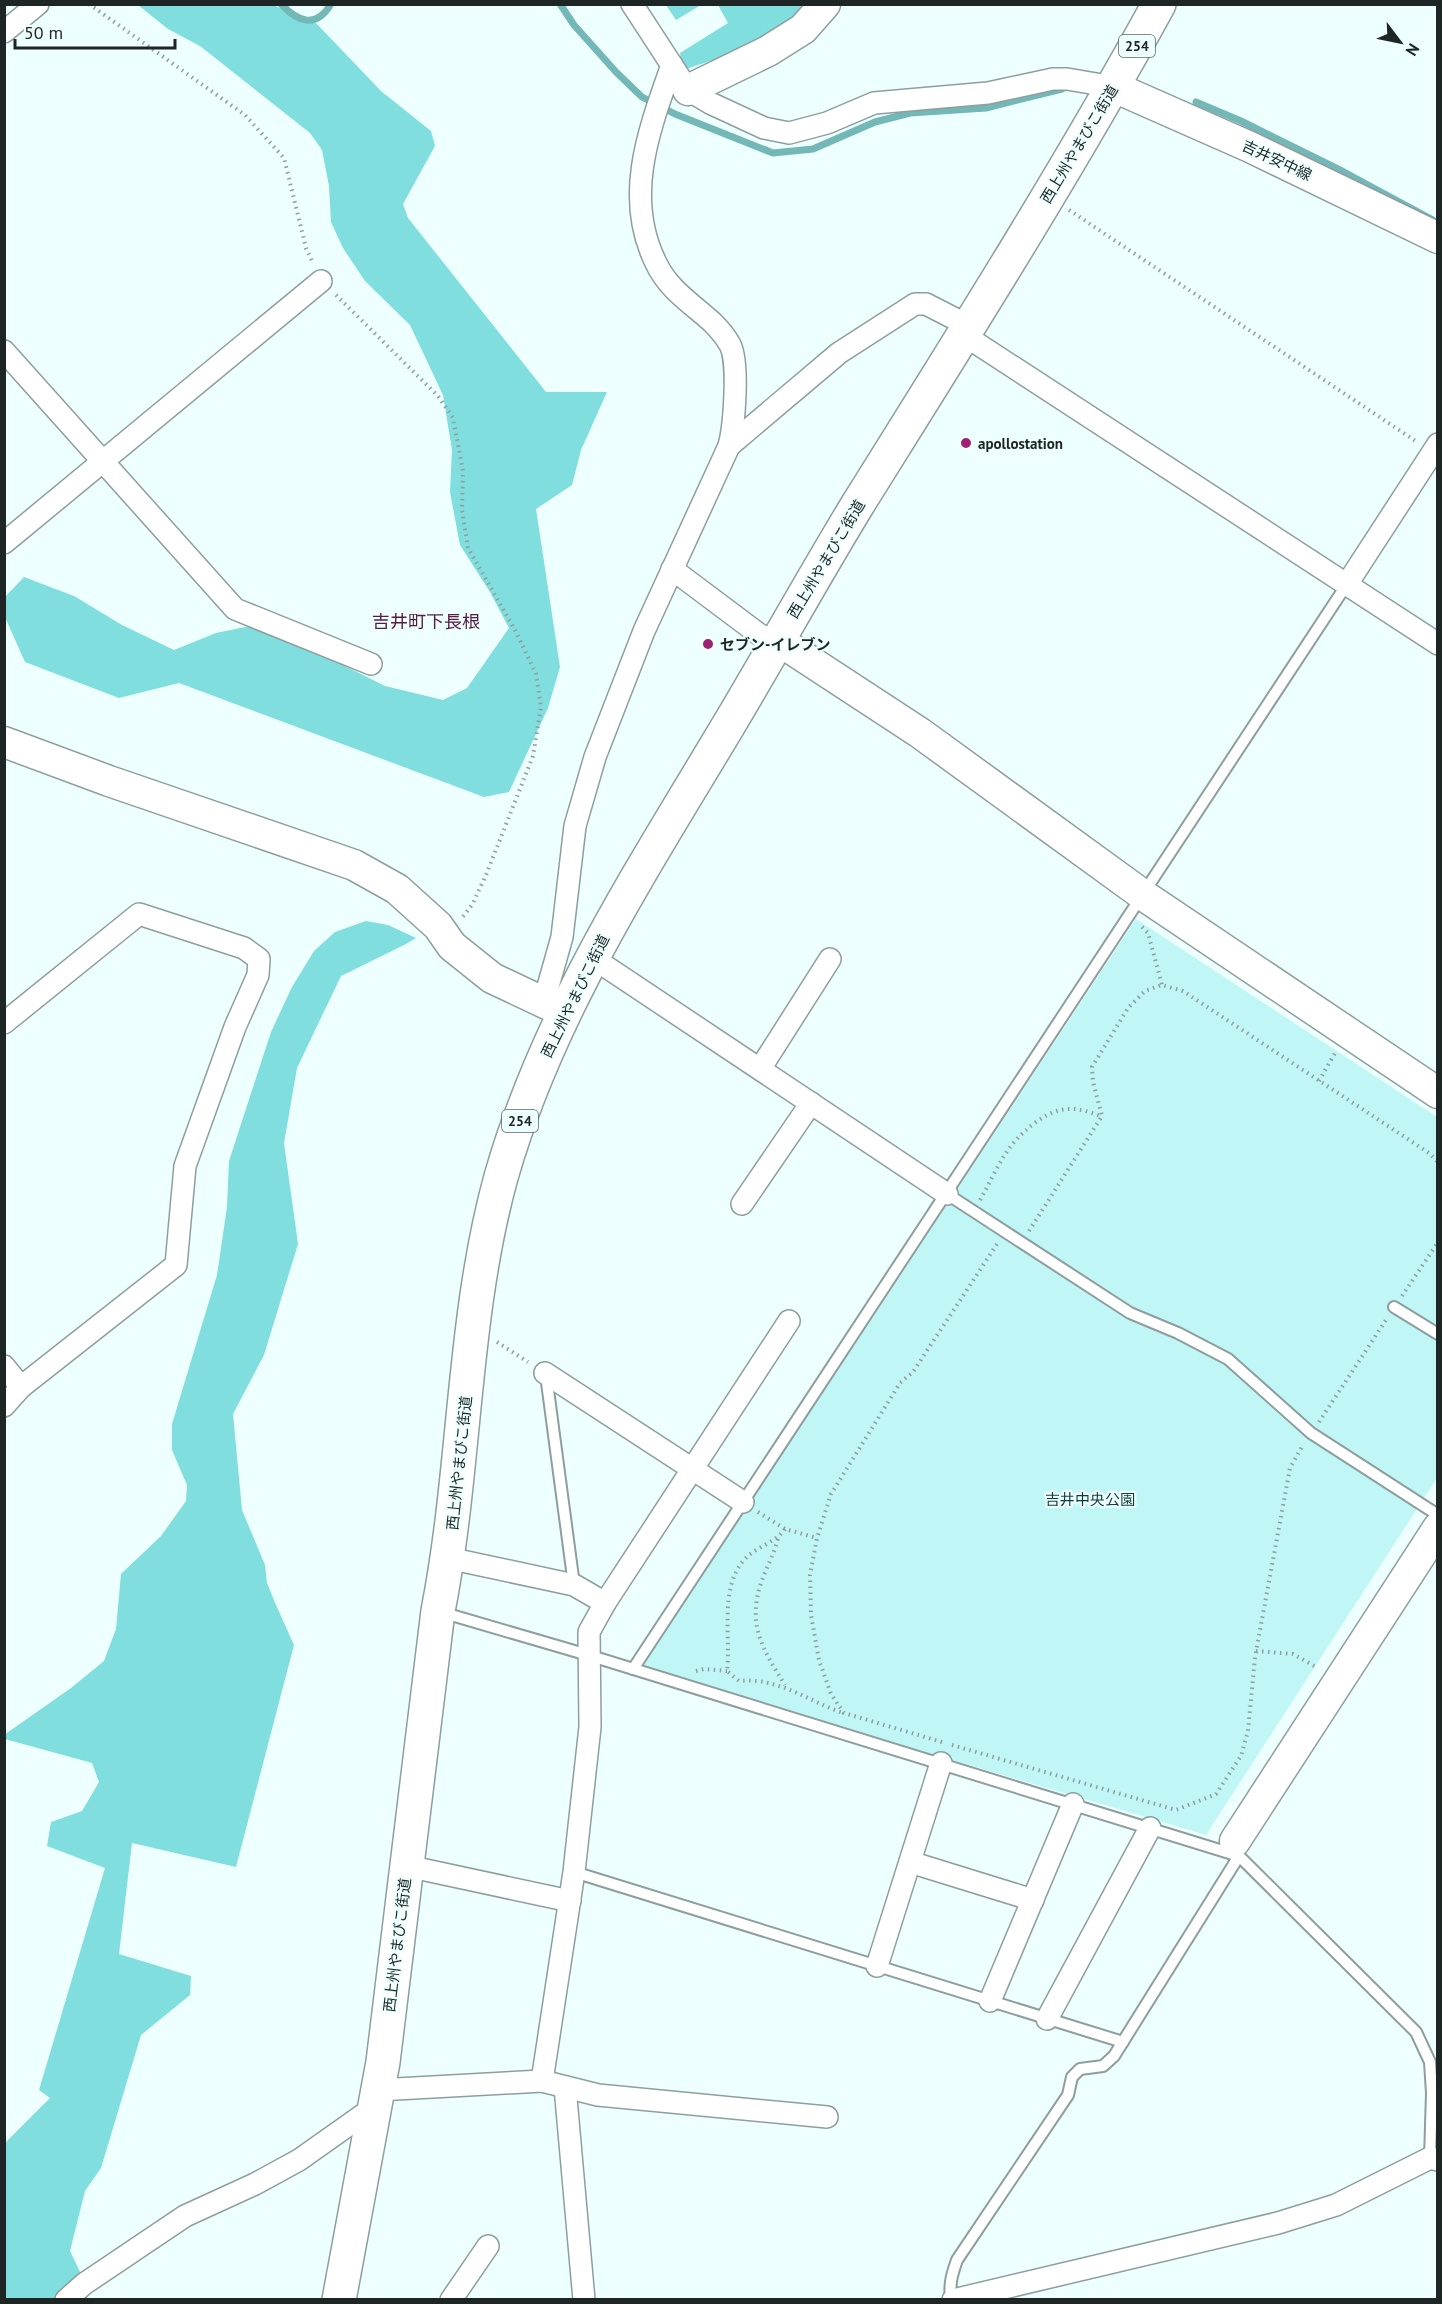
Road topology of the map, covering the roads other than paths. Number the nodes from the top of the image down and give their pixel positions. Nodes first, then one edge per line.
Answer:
1 (38, 4) edge
2 (632, 4) edge
3 (825, 4) edge
4 (1159, 4) edge
5 (4, 32) edge
6 (672, 65) junction
7 (1114, 87) junction
8 (688, 90) junction
9 (1437, 238) edge
10 (321, 281) road end
11 (967, 330) junction
12 (4, 351) edge
13 (729, 446) junction
14 (1436, 451) edge
15 (104, 462) junction
16 (4, 543) edge
17 (672, 569) junction
18 (1347, 584) junction
19 (778, 640) junction
20 (1437, 644) edge
21 (371, 664) dead end
22 (4, 742) edge
23 (1136, 906) junction
24 (593, 958) junction
25 (830, 959) dead end
26 (555, 1001) junction
27 (4, 1023) edge
28 (760, 1069) junction
29 (1437, 1094) edge
30 (811, 1103) junction
31 (947, 1194) junction
32 (742, 1204) dead end
33 (1395, 1307) road end
34 (789, 1321) dead end
35 (1437, 1334) edge
36 (4, 1366) edge
37 (545, 1373) joint
38 (21, 1387) junction
39 (4, 1406) edge
40 (692, 1468) junction
41 (743, 1502) junction
42 (1437, 1515) edge
43 (1437, 1528) edge
44 (448, 1558) junction
45 (574, 1585) junction
46 (605, 1603) junction
47 (438, 1611) junction
48 (588, 1655) junction
49 (633, 1670) junction
50 (941, 1763) junction
51 (1074, 1804) junction
52 (1150, 1828) junction
53 (1237, 1848) junction
54 (910, 1862) junction
55 (407, 1866) junction
56 (574, 1872) junction
57 (1033, 1900) junction
58 (570, 1901) junction
59 (877, 1966) junction
60 (990, 2001) junction
61 (1047, 2019) junction
62 (1123, 2042) junction
63 (542, 2080) junction
64 (565, 2087) junction
65 (376, 2098) junction
66 (827, 2117) dead end
67 (1434, 2159) edge
68 (488, 2246) dead end
69 (66, 2300) edge
70 (339, 2300) edge
71 (451, 2300) edge
72 (584, 2300) edge
73 (952, 2300) edge

1 - 5 street
2 - 6 street
3 - 8 street
4 - 7 highway, 西上州やまびこ街道 / 254
6 - 8 street
6 - 13 street
7 - 8 street
7 - 9 street, 吉井安中線
7 - 11 highway, 西上州やまびこ街道 / 254
10 - 15 street
11 - 13 street
11 - 18 street
11 - 19 highway, 西上州やまびこ街道 / 254
12 - 15 street
13 - 17 street
14 - 18 street
15 - 16 street
15 - 21 street
17 - 19 street
17 - 26 street
18 - 20 street
18 - 23 lane
19 - 23 street
19 - 24 highway, 西上州やまびこ街道 / 254
22 - 26 street
23 - 29 street
23 - 31 lane
24 - 26 highway, 西上州やまびこ街道 / 254
24 - 28 street
25 - 28 street
26 - 44 highway, 西上州やまびこ街道 / 254
27 - 38 street
28 - 30 street
30 - 31 street
30 - 32 street
31 - 41 lane
31 - 42 lane
33 - 35 lane
34 - 40 street
36 - 38 street
37 - 40 street
37 - 45 lane
38 - 39 street
40 - 41 street
40 - 46 street
41 - 49 lane
43 - 53 street
44 - 45 street
44 - 47 highway, 西上州やまびこ街道 / 254
45 - 46 street
46 - 48 street
47 - 48 lane
47 - 55 highway, 西上州やまびこ街道 / 254
48 - 49 lane
48 - 56 street
49 - 50 lane
50 - 51 lane
50 - 54 street
51 - 52 lane
51 - 57 street
52 - 53 lane
52 - 61 street
53 - 62 lane
53 - 67 lane
54 - 57 street
54 - 59 street
55 - 58 street
55 - 65 highway, 西上州やまびこ街道 / 254
56 - 58 street
56 - 59 lane
57 - 60 street
58 - 63 street
59 - 60 lane
60 - 61 lane
61 - 62 lane
62 - 73 lane
63 - 64 street
63 - 65 street
64 - 66 street
64 - 72 street
65 - 69 street
65 - 70 highway, 西上州やまびこ街道 / 254
67 - 73 street
68 - 71 street

